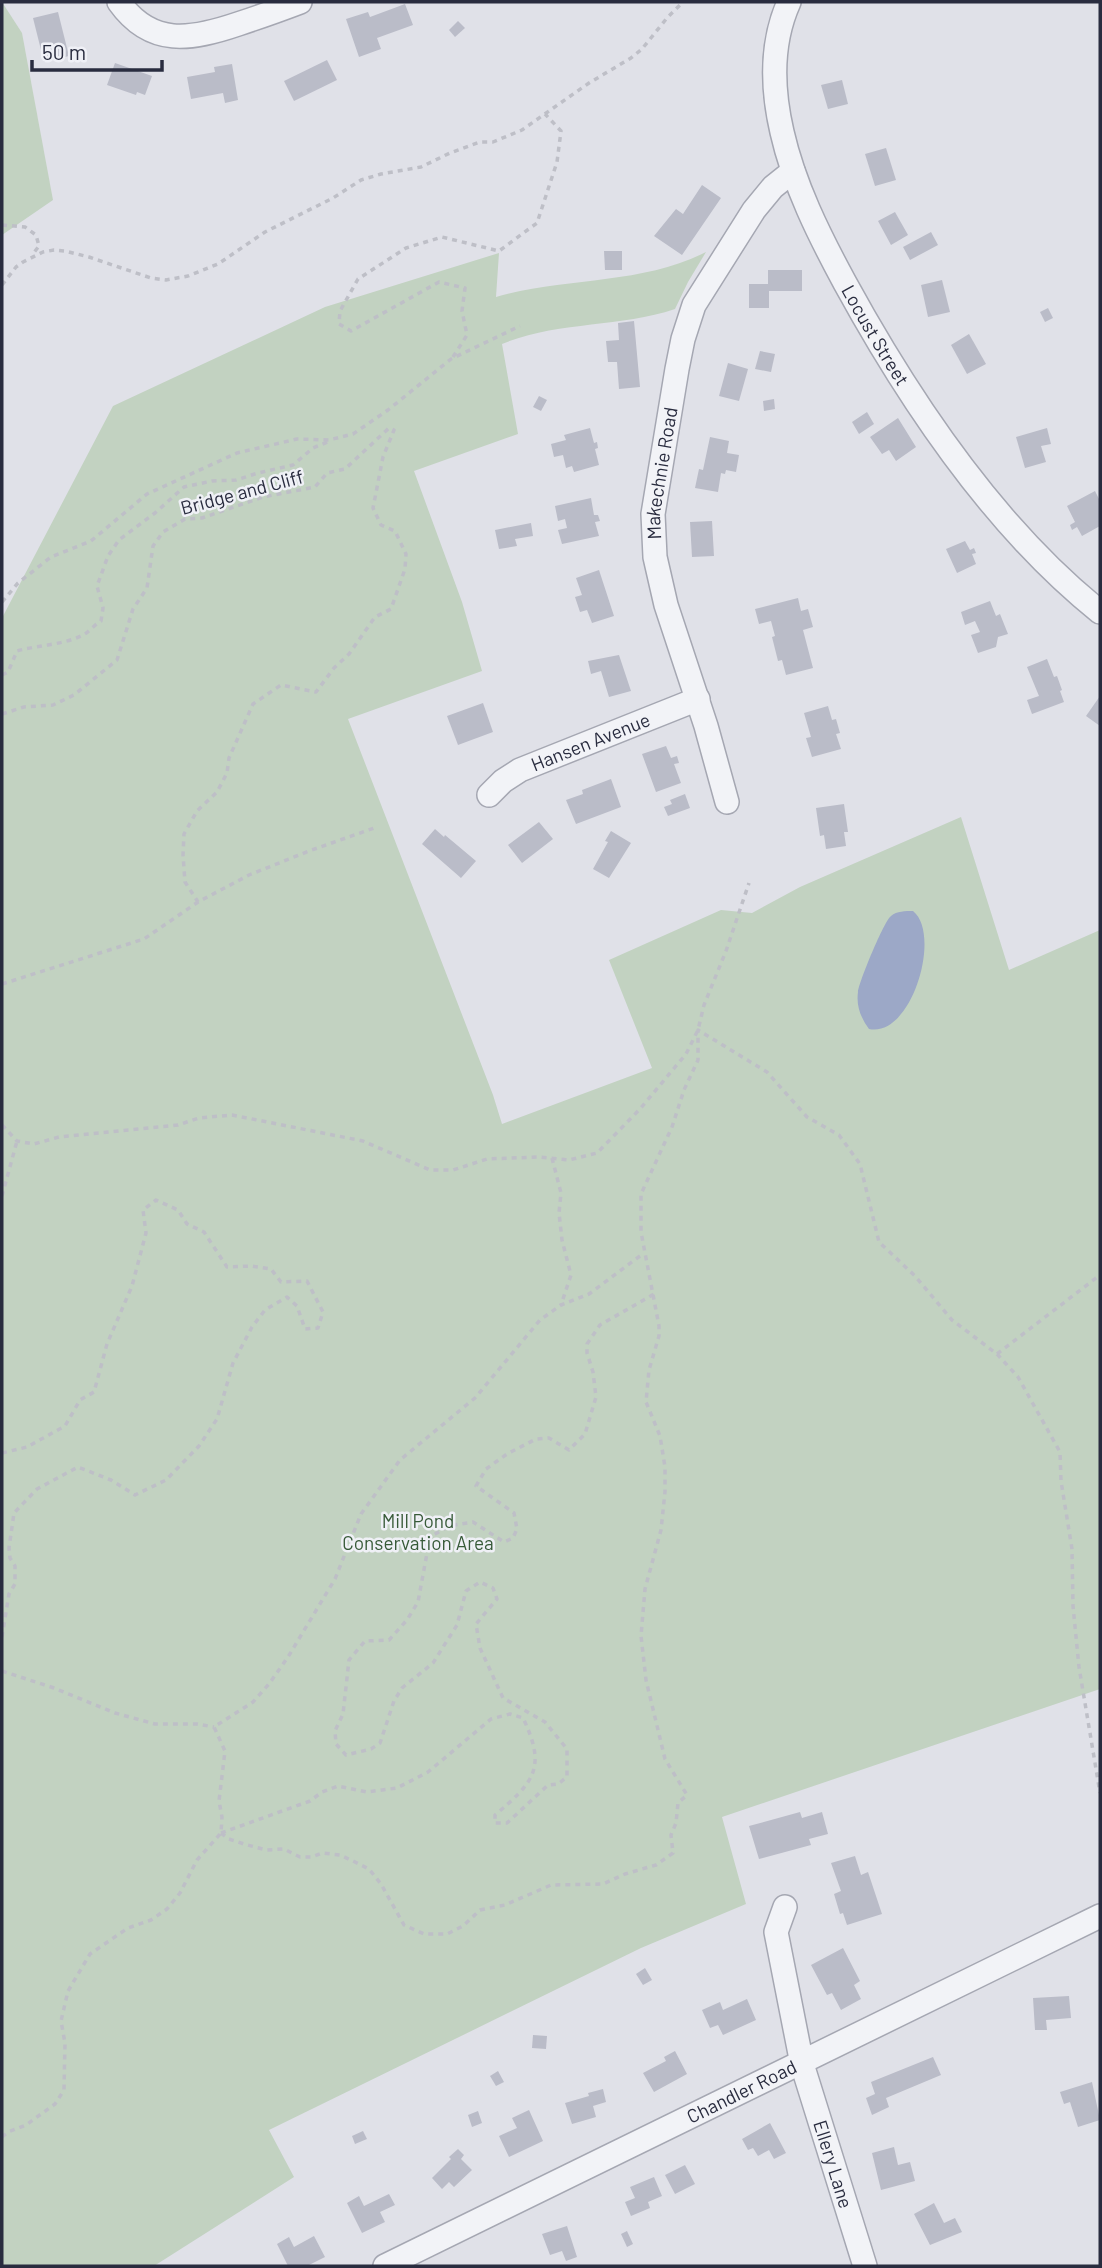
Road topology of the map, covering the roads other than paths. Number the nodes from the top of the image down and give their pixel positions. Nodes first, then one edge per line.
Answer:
1 (119, 2) edge
2 (300, 2) edge
3 (789, 2) edge
4 (793, 171) junction
5 (1100, 611) edge
6 (698, 699) junction
7 (489, 796) dead end
8 (727, 802) dead end
9 (785, 1907) dead end
10 (1099, 1922) edge
11 (802, 2064) junction
12 (385, 2266) edge
13 (865, 2266) edge

1 - 2 street
3 - 4 street, Locust Street
4 - 5 street, Locust Street
4 - 6 street, Makechnie Road
6 - 7 street, Hansen Avenue
6 - 8 street, Makechnie Road
9 - 11 street, Ellery Lane
10 - 11 street, Chandler Road
11 - 12 street, Chandler Road
11 - 13 street, Ellery Lane

